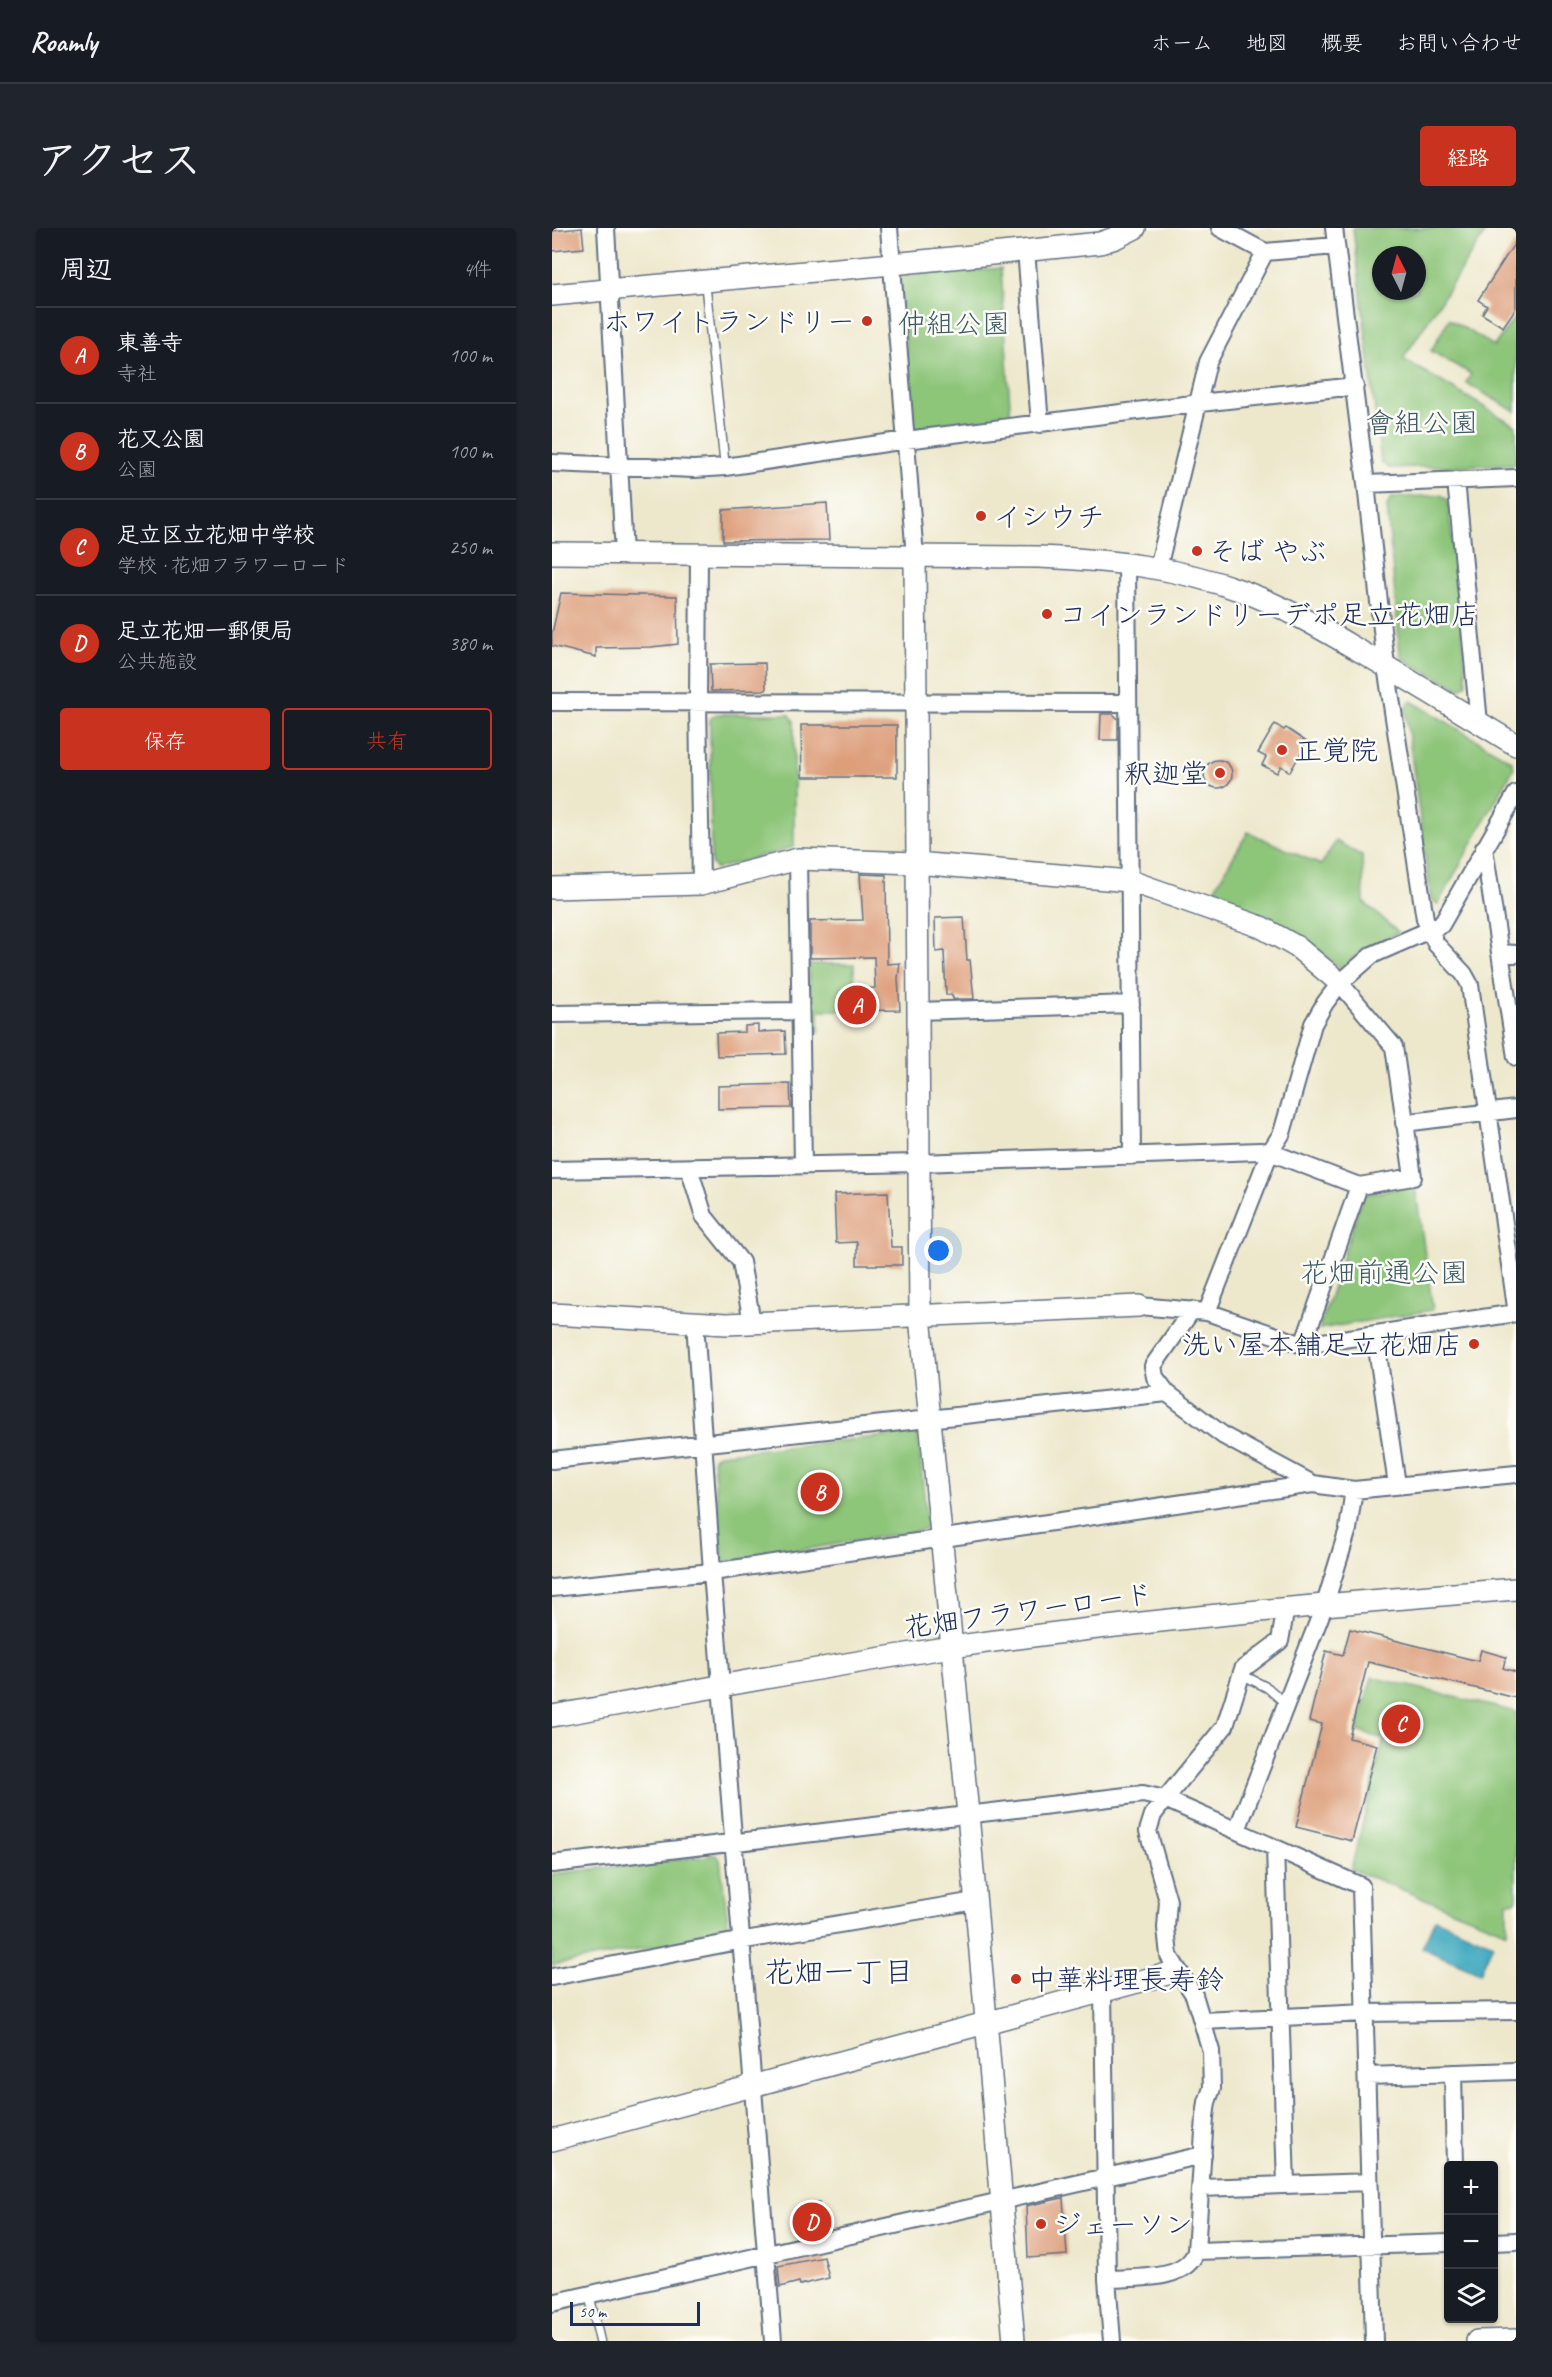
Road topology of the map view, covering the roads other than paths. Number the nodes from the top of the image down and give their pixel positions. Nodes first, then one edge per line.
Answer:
1 (606, 228) edge
2 (889, 228) edge
3 (1135, 228) edge
4 (1220, 228) edge
5 (1334, 228) edge
6 (1336, 246) junction
7 (1026, 250) junction
8 (1265, 252) junction
9 (892, 264) junction
10 (705, 281) junction
11 (609, 290) junction
12 (552, 295) edge
13 (1354, 386) junction
14 (1200, 403) junction
15 (1040, 424) junction
16 (906, 440) junction
17 (552, 463) edge
18 (619, 467) junction
19 (725, 467) junction
20 (1516, 478) edge
21 (1456, 480) junction
22 (1366, 484) junction
23 (552, 553) edge
24 (624, 554) junction
25 (699, 555) junction
26 (915, 556) junction
27 (1127, 562) junction
28 (1158, 568) junction
29 (1386, 666) junction
30 (552, 702) edge
31 (698, 702) junction
32 (916, 702) junction
33 (1128, 703) junction
34 (1479, 723) junction
35 (1516, 745) edge
36 (1516, 794) edge
37 (1484, 848) junction
38 (798, 859) junction
39 (916, 863) junction
40 (1130, 881) junction
41 (700, 884) junction
42 (552, 888) edge
43 (1430, 931) junction
44 (1508, 953) edge
45 (1340, 983) junction
46 (1131, 1004) junction
47 (799, 1011) junction
48 (918, 1011) junction
49 (552, 1014) edge
50 (1516, 1058) edge
51 (1516, 1109) edge
52 (1488, 1113) junction
53 (1404, 1123) junction
54 (1270, 1152) junction
55 (1132, 1156) junction
56 (919, 1163) junction
57 (803, 1165) junction
58 (689, 1168) junction
59 (552, 1170) edge
60 (1359, 1186) junction
61 (1139, 1306) joint
62 (1516, 1307) edge
63 (1200, 1311) junction
64 (1516, 1313) edge
65 (552, 1314) edge
66 (920, 1316) junction
67 (695, 1322) junction
68 (752, 1322) junction
69 (1375, 1334) junction
70 (1303, 1345) junction
71 (1167, 1393) junction
72 (929, 1419) junction
73 (702, 1445) junction
74 (552, 1460) edge
75 (1516, 1474) edge
76 (1313, 1484) junction
77 (1397, 1485) junction
78 (1354, 1490) junction
79 (940, 1539) junction
80 (712, 1572) junction
81 (552, 1588) edge
82 (1516, 1589) edge
83 (1325, 1604) junction
84 (1286, 1607) junction
85 (950, 1648) junction
86 (1240, 1674) junction
87 (722, 1687) junction
88 (1286, 1704) junction
89 (552, 1716) edge
90 (1165, 1799) junction
91 (968, 1815) junction
92 (1237, 1830) junction
93 (733, 1842) junction
94 (1275, 1848) junction
95 (552, 1864) edge
96 (975, 1901) junction
97 (741, 1940) junction
98 (1172, 1973) junction
99 (552, 1977) edge
100 (1103, 1991) junction
101 (1516, 2011) edge
102 (1365, 2013) junction
103 (1280, 2018) junction
104 (1203, 2021) junction
105 (985, 2024) junction
106 (1516, 2071) edge
107 (1453, 2073) junction
108 (1367, 2076) junction
109 (752, 2086) junction
110 (552, 2140) edge
111 (1203, 2155) junction
112 (1455, 2161) edge
113 (1106, 2177) junction
114 (1369, 2182) junction
115 (1286, 2185) junction
116 (1201, 2188) junction
117 (1001, 2200) junction
118 (1516, 2241) edge
119 (1498, 2242) edge
120 (1444, 2243) edge
121 (1371, 2245) junction
122 (1196, 2251) junction
123 (766, 2254) junction
124 (1107, 2279) junction
125 (588, 2294) junction
126 (552, 2303) edge
127 (1516, 2340) edge
128 (600, 2341) edge
129 (773, 2341) edge
130 (1014, 2341) edge
131 (1112, 2341) edge
132 (1374, 2341) edge
133 (1477, 2341) edge

1 - 11 street
2 - 9 street
3 - 7 street
4 - 8 street
5 - 6 street
6 - 8 street
6 - 13 street
7 - 9 street
7 - 15 street
8 - 14 street
9 - 10 street
9 - 16 street
10 - 11 street
10 - 19 lane
11 - 12 street
11 - 18 street
13 - 14 street
13 - 22 street
14 - 15 street
14 - 28 street
15 - 16 street
16 - 19 street
16 - 26 street
17 - 18 street
18 - 19 street
18 - 24 street
20 - 21 street
21 - 22 street
21 - 34 street
22 - 29 street
23 - 24 street
24 - 25 street
25 - 26 street
25 - 31 street
26 - 27 street
26 - 32 street
27 - 28 street
27 - 33 street
28 - 29 street
29 - 34 street
29 - 43 street
30 - 31 street
31 - 32 street
31 - 41 street
32 - 33 street
32 - 39 street
33 - 40 street
34 - 35 street
36 - 37 street
37 - 43 street
37 - 44 street
38 - 39 street
38 - 41 street
38 - 47 street
39 - 40 street
39 - 48 street
40 - 45 street
40 - 46 street
41 - 42 street
43 - 45 street
43 - 52 street
44 - 50 street
45 - 53 street
45 - 54 street
46 - 48 street
46 - 55 street
47 - 49 street
47 - 57 street
48 - 56 street
51 - 52 street
52 - 53 street
52 - 62 street
53 - 60 street
54 - 55 street
54 - 60 street
54 - 63 street
55 - 56 street
56 - 57 street
56 - 66 street
57 - 58 street
58 - 59 street
58 - 68 street
60 - 70 street
61 - 63 street
61 - 66 street
63 - 70 street
63 - 71 street
64 - 69 street
65 - 67 street
66 - 68 street
66 - 72 street
67 - 68 street
67 - 73 street
69 - 70 street
69 - 77 street
71 - 72 street
71 - 76 street
72 - 73 street
72 - 79 street
73 - 74 street
73 - 80 street
75 - 77 street
76 - 78 street
76 - 79 street
77 - 78 street
78 - 83 street
79 - 80 street
79 - 85 street
80 - 81 street
80 - 87 street
82 - 83 street, 花畑フラワーロード
83 - 84 street, 花畑フラワーロード
83 - 88 street
84 - 85 street, 花畑フラワーロード
84 - 86 street
85 - 87 street, 花畑フラワーロード
85 - 91 street
86 - 88 lane
86 - 90 street
87 - 89 street, 花畑フラワーロード
87 - 93 street
88 - 92 street
90 - 91 street
90 - 92 street
90 - 98 street
91 - 93 street
91 - 96 street
92 - 94 street
93 - 95 street
93 - 97 street
94 - 102 street
94 - 103 street
96 - 97 street
96 - 105 street
97 - 99 street
97 - 109 street
98 - 100 street
98 - 104 street
100 - 105 street
100 - 113 street
101 - 102 street
102 - 103 street
102 - 108 street
103 - 104 street
103 - 115 street
104 - 111 street
105 - 109 street
105 - 117 street
106 - 107 street
107 - 108 street
107 - 112 street
108 - 114 street
109 - 110 street
109 - 123 street
111 - 113 street
111 - 116 street
113 - 117 street
113 - 124 street
114 - 115 street
114 - 121 street
115 - 116 street
116 - 122 street
117 - 123 street
117 - 130 street
118 - 119 street
120 - 121 street
121 - 122 street
121 - 132 street
122 - 124 street
123 - 125 street
123 - 129 street
124 - 131 street
125 - 126 street
125 - 128 lane
127 - 133 street

